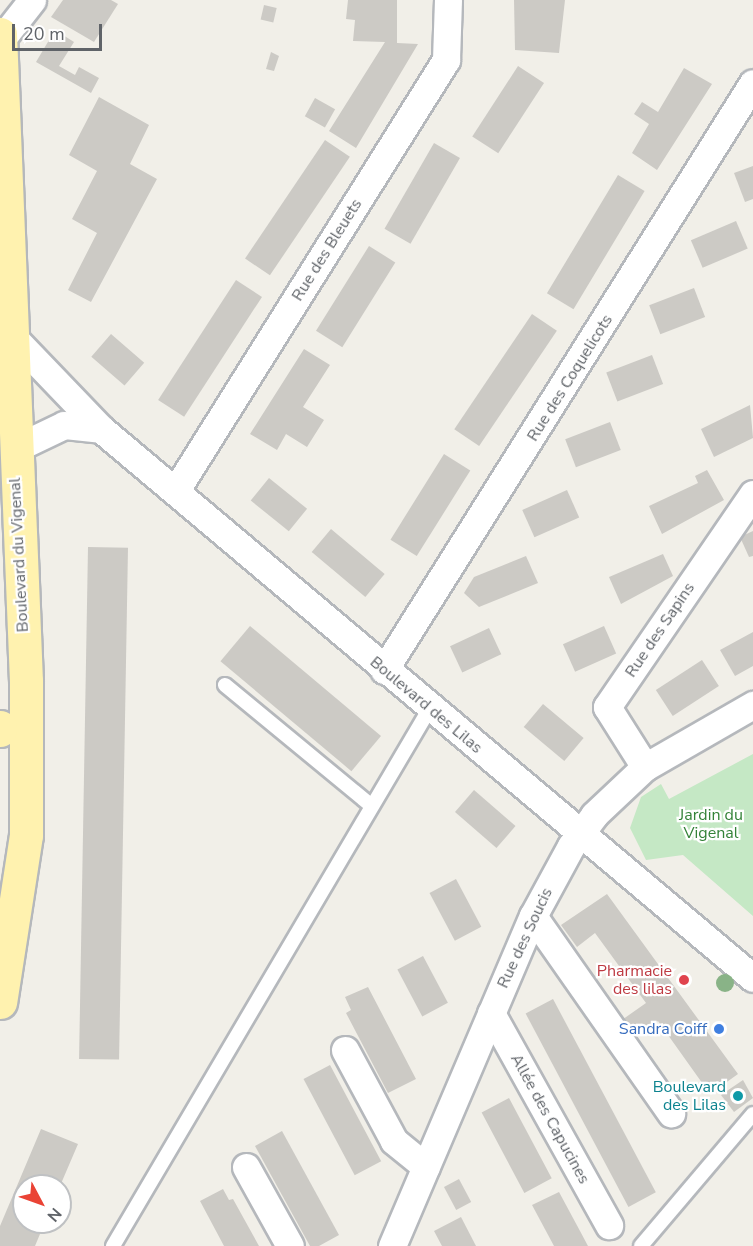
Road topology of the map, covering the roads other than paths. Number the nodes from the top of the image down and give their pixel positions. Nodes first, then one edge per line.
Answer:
1 (32, 0) edge
2 (448, 0) edge
3 (0, 34) edge
4 (0, 41) edge
5 (753, 83) edge
6 (10, 334) junction
7 (101, 429) junction
8 (14, 449) junction
9 (176, 490) junction
10 (753, 494) edge
11 (384, 670) junction
12 (225, 685) dead end
13 (753, 705) edge
14 (430, 708) junction
15 (645, 767) junction
16 (372, 806) junction
17 (580, 834) junction
18 (533, 916) junction
19 (753, 978) edge
20 (0, 1002) edge
21 (491, 1013) junction
22 (345, 1050) dead end
23 (671, 1113) dead end
24 (753, 1114) edge
25 (246, 1167) dead end
26 (426, 1167) junction
27 (609, 1226) dead end
28 (113, 1246) edge
29 (290, 1246) edge
30 (392, 1246) edge
31 (641, 1246) edge

1 - 4 street
2 - 9 street, Rue des Bleuets
3 - 4 main road, Boulevard du Vigenal
4 - 6 main road, Boulevard du Vigenal
5 - 11 street, Rue des Coquelicots
6 - 7 street, Boulevard des Lilas
6 - 8 main road, Boulevard du Vigenal
7 - 8 street
7 - 9 street, Boulevard des Lilas
8 - 20 main road, Boulevard du Vigenal
9 - 11 street, Boulevard des Lilas
10 - 15 street, Rue des Sapins
11 - 14 street, Boulevard des Lilas
12 - 16 lane
13 - 15 street, Rue des Soucis
14 - 16 lane
14 - 17 street, Boulevard des Lilas
15 - 17 street, Rue des Soucis
16 - 28 lane
17 - 18 street, Rue des Soucis
17 - 19 street, Boulevard des Lilas
18 - 21 street, Rue des Soucis
18 - 23 street
21 - 26 street, Rue des Soucis
21 - 27 street, Allée des Capucines
22 - 26 street
24 - 31 lane
25 - 29 street
26 - 30 street, Rue des Soucis

